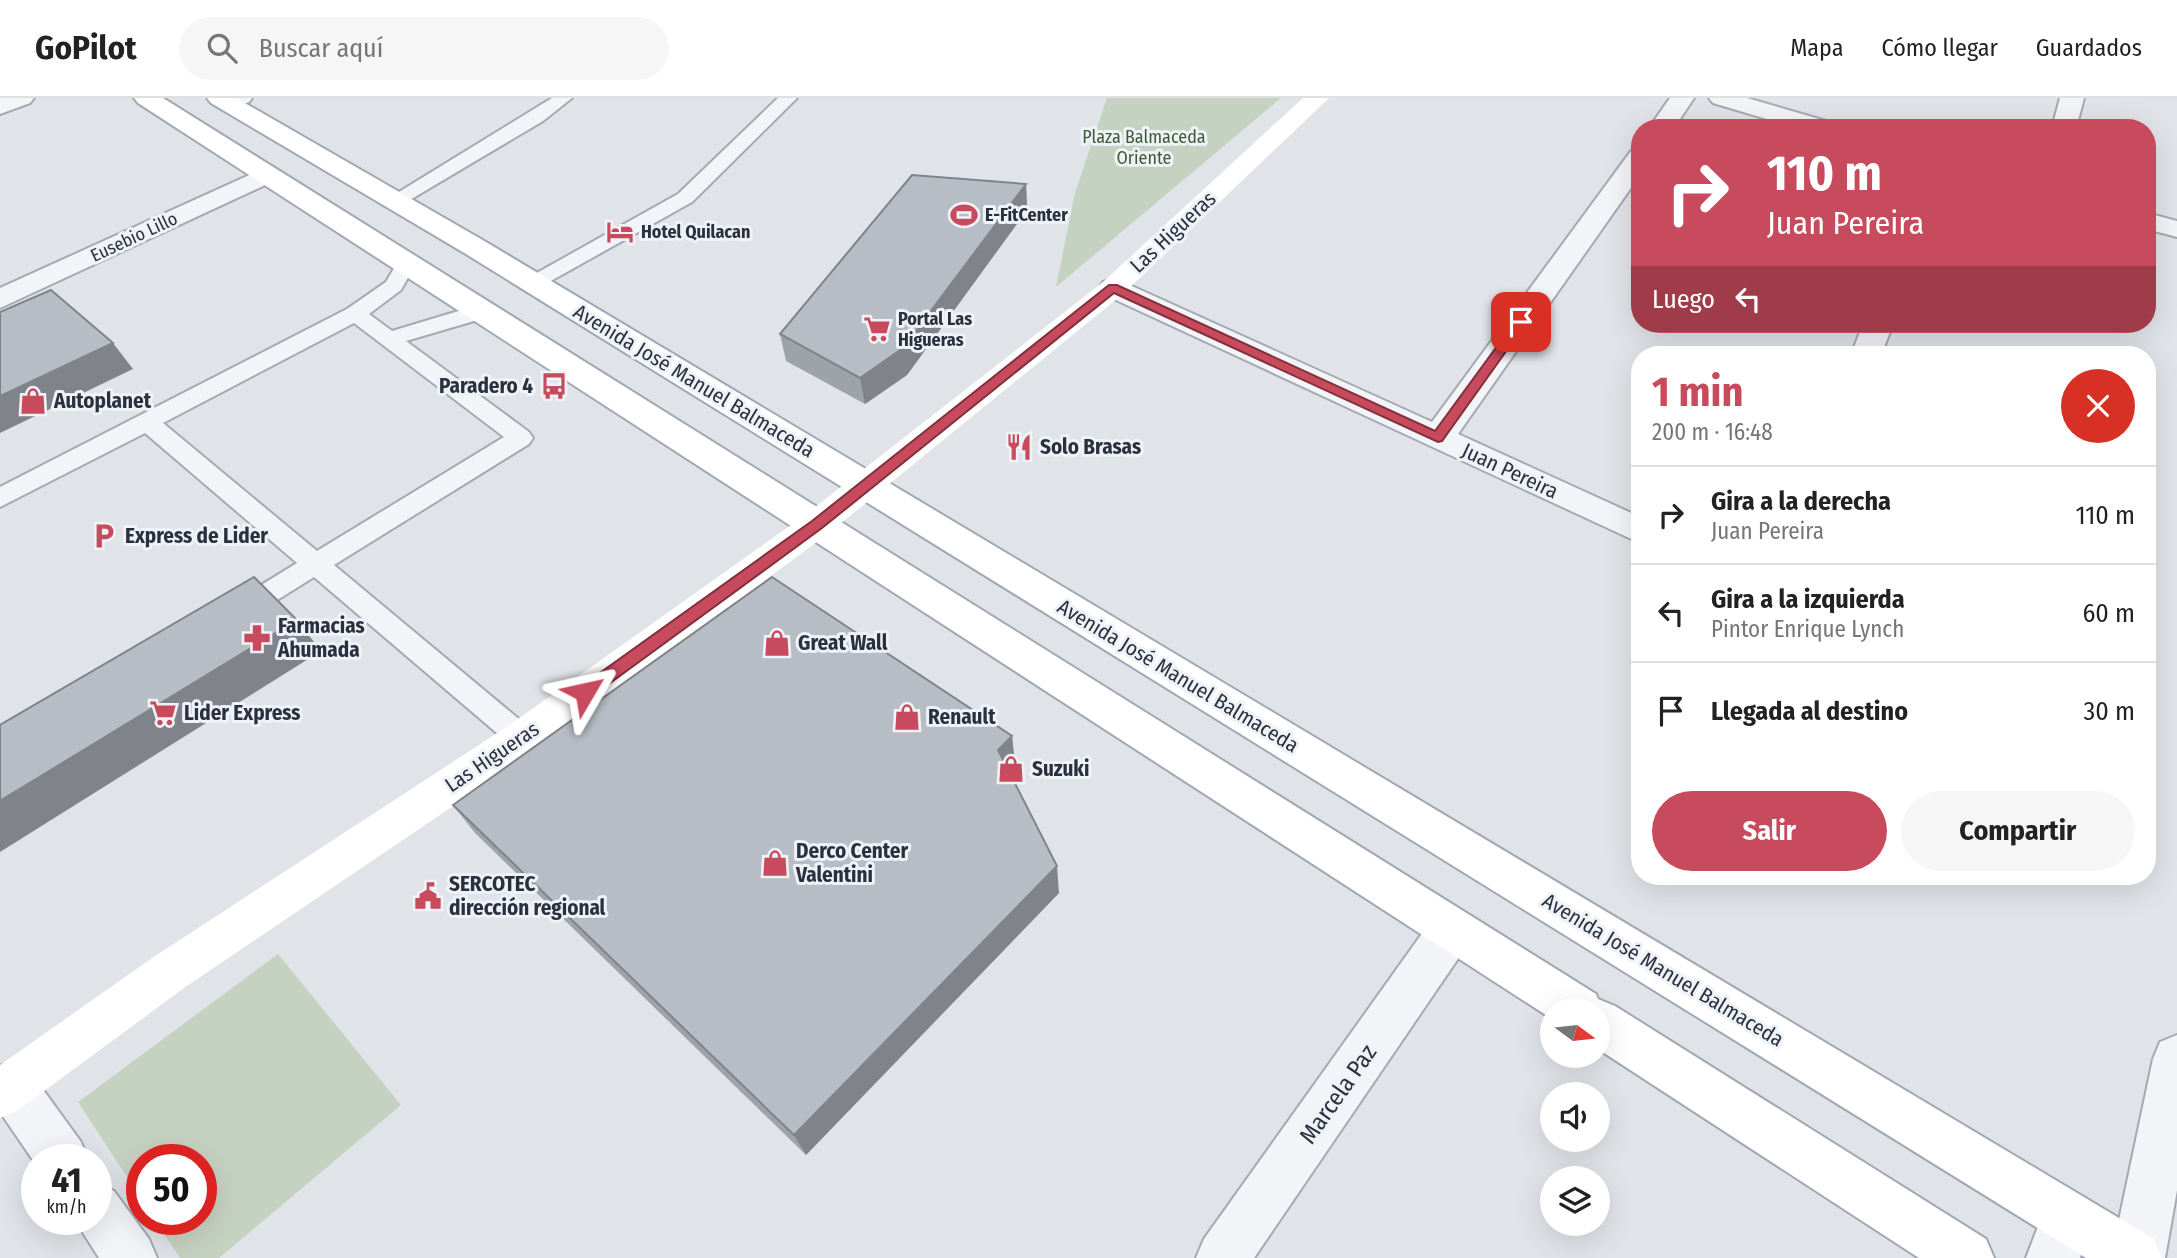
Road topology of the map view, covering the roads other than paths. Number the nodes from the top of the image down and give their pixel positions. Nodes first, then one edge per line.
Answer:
1 (22, 98) edge
2 (146, 98) edge
3 (563, 98) edge
4 (788, 98) edge
5 (1317, 98) edge
6 (1682, 98) edge
7 (1721, 98) edge
8 (2072, 98) edge
9 (231, 100) edge
10 (0, 107) edge
11 (1667, 119) edge
12 (1793, 119) edge
13 (2066, 119) edge
14 (1631, 169) edge
15 (267, 175) junction
16 (396, 200) junction
17 (2156, 223) edge
18 (2177, 229) edge
19 (476, 248) junction
20 (407, 262) junction
21 (533, 284) junction
22 (1113, 288) junction
23 (0, 299) edge
24 (483, 311) junction
25 (355, 314) junction
26 (390, 339) junction
27 (146, 421) junction
28 (1438, 438) junction
29 (865, 486) junction
30 (0, 498) edge
31 (817, 524) junction
32 (1631, 527) edge
33 (315, 564) junction
34 (213, 627) edge
35 (522, 738) junction
36 (1452, 929) junction
37 (1559, 998) edge
38 (1610, 1030) edge
39 (2177, 1059) edge
40 (6, 1090) edge
41 (50, 1144) edge
42 (112, 1232) edge
43 (2060, 1237) edge
44 (130, 1258) edge
45 (1223, 1258) edge
46 (1967, 1258) edge
47 (2137, 1258) edge

1 - 10 street
2 - 15 main road
3 - 16 lane
4 - 21 lane
5 - 22 main road, Las Higueras
6 - 11 street
7 - 12 street
8 - 13 street
9 - 16 main road, Avenida José Manuel Balmaceda
14 - 28 street
15 - 19 main road
15 - 20 main road
15 - 23 street, Eusebio Lillo
16 - 19 main road, Avenida José Manuel Balmaceda
17 - 18 street
19 - 21 main road, Avenida José Manuel Balmaceda
20 - 24 main road
20 - 25 lane
21 - 29 main road, Avenida José Manuel Balmaceda
22 - 28 street, Juan Pereira
22 - 29 main road, Las Higueras
24 - 26 lane
24 - 31 main road
25 - 26 lane
25 - 27 lane
26 - 33 lane
27 - 30 lane
27 - 33 lane
28 - 32 street, Juan Pereira
29 - 31 main road, Las Higueras
29 - 43 main road, Avenida José Manuel Balmaceda
31 - 35 main road, Las Higueras
31 - 36 main road
33 - 34 lane
33 - 35 lane
35 - 40 main road, Las Higueras
36 - 37 main road
36 - 45 street, Marcela Paz
38 - 46 main road
39 - 47 street
40 - 41 street
42 - 44 street
43 - 47 main road, Avenida José Manuel Balmaceda

